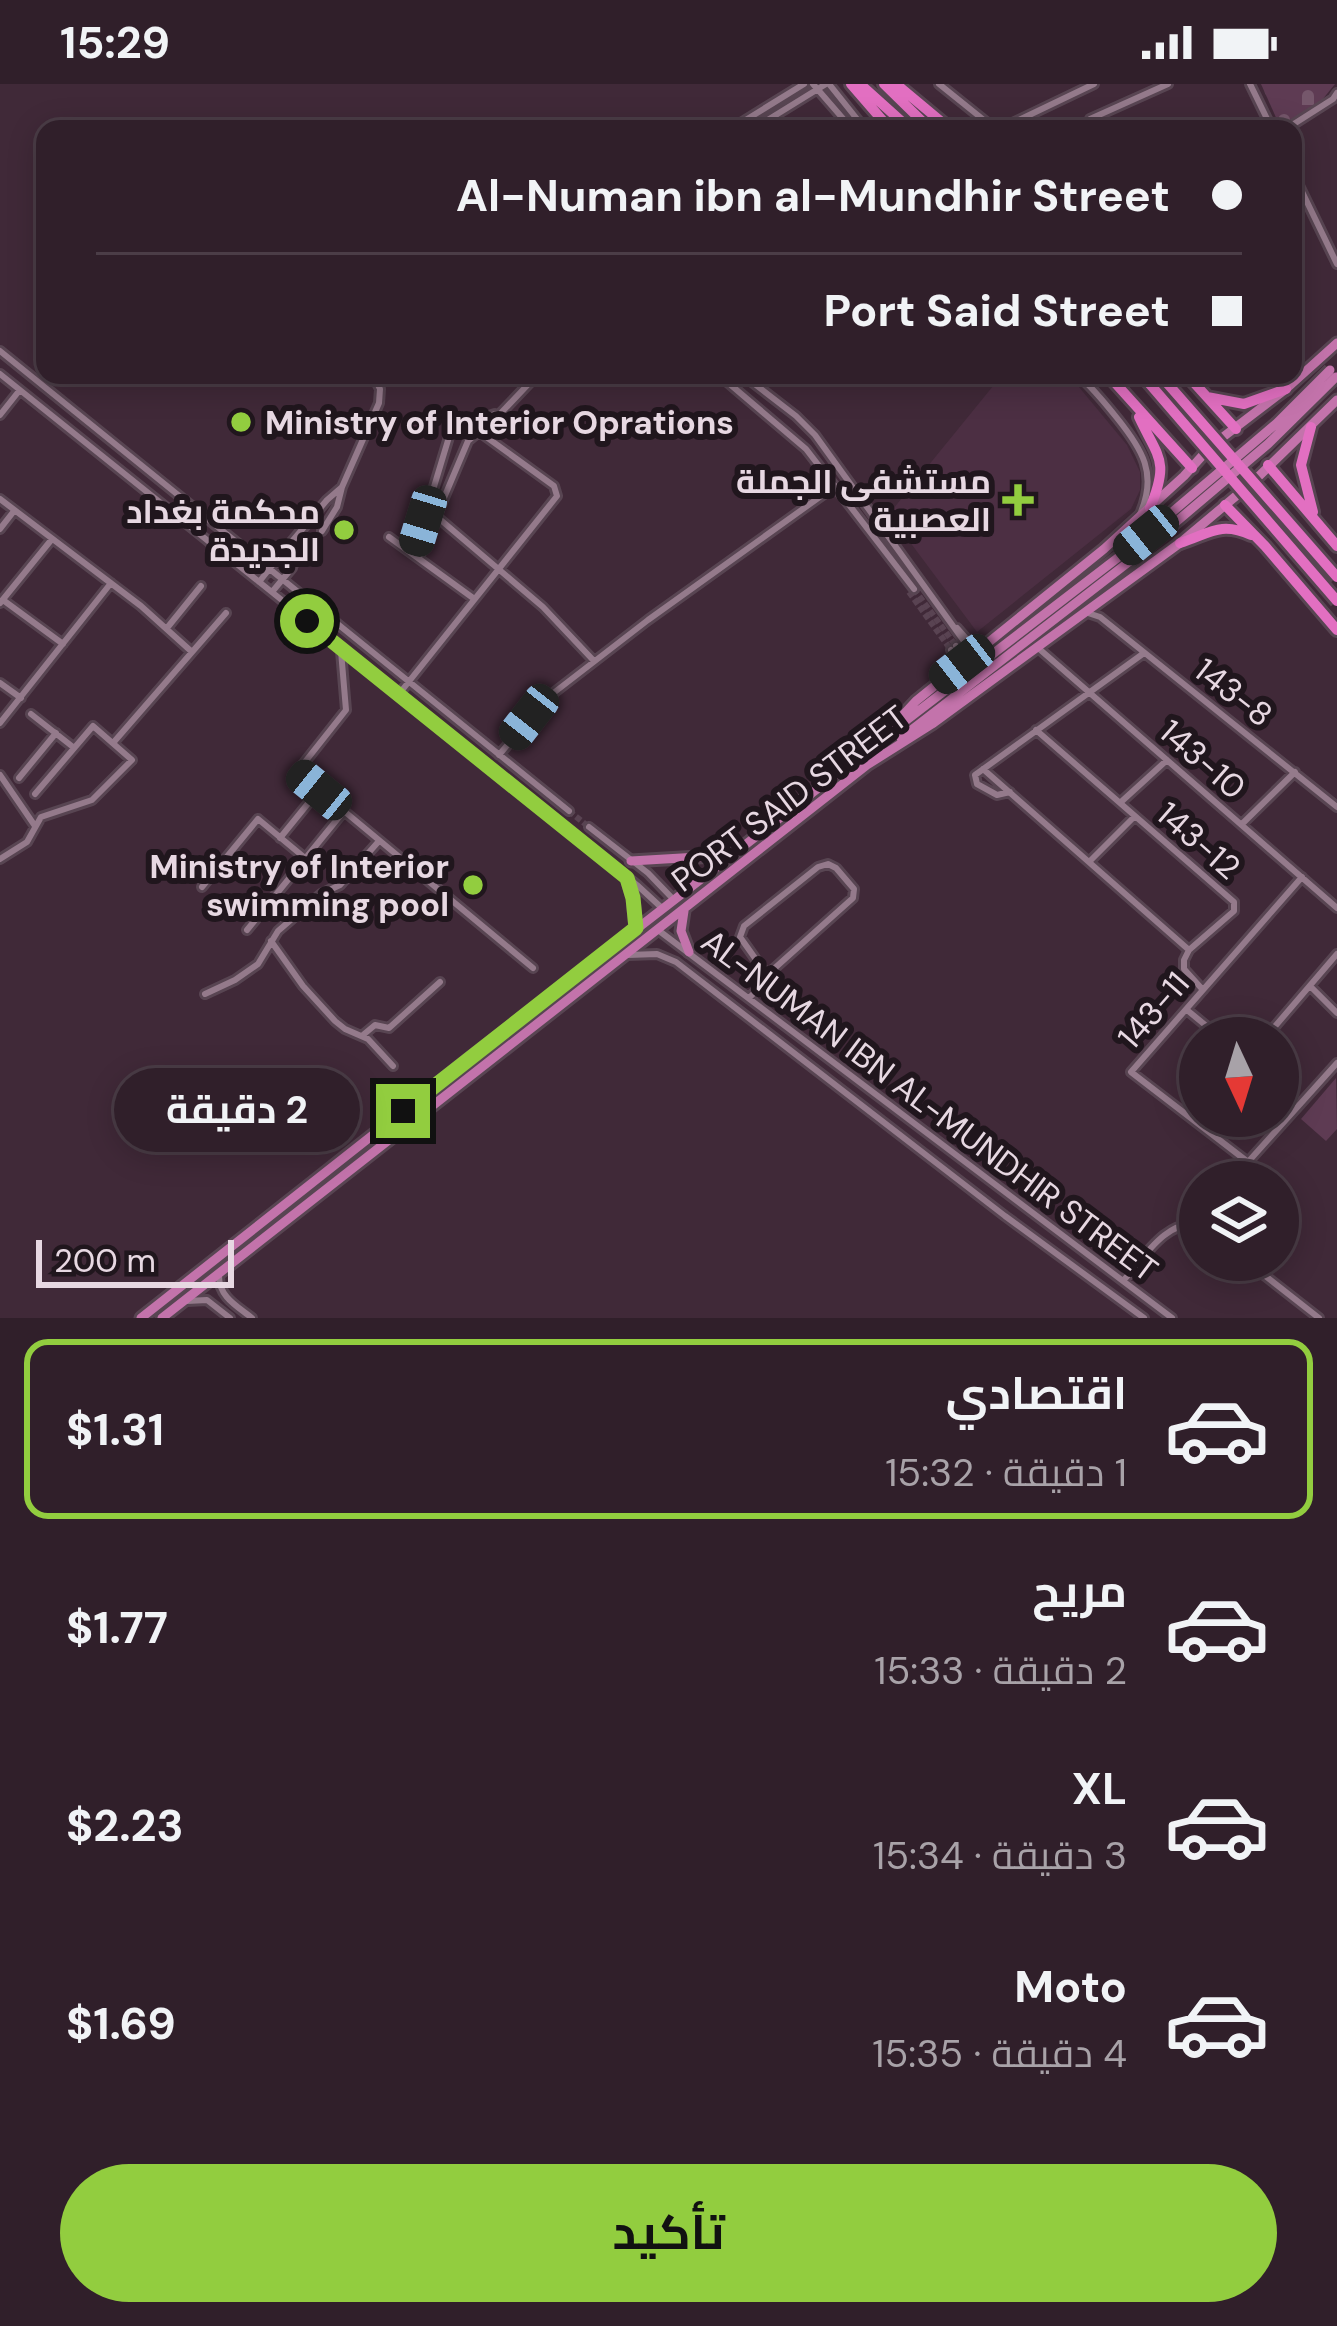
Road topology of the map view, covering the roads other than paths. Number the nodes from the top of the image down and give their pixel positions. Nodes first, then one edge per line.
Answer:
1 (828, 84) edge
2 (851, 84) edge
3 (860, 84) edge
4 (884, 84) edge
5 (896, 84) edge
6 (939, 84) edge
7 (1071, 84) edge
8 (1094, 84) edge
9 (1168, 84) edge
10 (1250, 84) edge
11 (808, 87) edge
12 (1079, 91) junction
13 (1337, 93) edge
14 (805, 99) junction
15 (1090, 119) dead end
16 (748, 120) edge
17 (769, 120) edge
18 (843, 120) edge
19 (858, 120) edge
20 (882, 120) edge
21 (900, 120) edge
22 (920, 120) edge
23 (939, 120) edge
24 (986, 120) edge
25 (1017, 120) edge
26 (1268, 120) edge
27 (1300, 120) edge
28 (1302, 192) edge
29 (1337, 264) edge
30 (1337, 344) edge
31 (0, 351) edge
32 (1335, 371) edge
33 (0, 374) edge
34 (1302, 377) edge
35 (36, 380) edge
36 (41, 384) edge
37 (378, 384) edge
38 (529, 384) edge
39 (730, 384) edge
40 (755, 384) edge
41 (1087, 384) edge
42 (1114, 384) edge
43 (1150, 384) edge
44 (1168, 384) edge
45 (1195, 384) edge
46 (1296, 384) edge
47 (1292, 390) junction
48 (19, 391) junction
49 (1207, 397) junction
50 (1334, 404) edge
51 (508, 406) junction
52 (1137, 407) junction
53 (1308, 410) dead end
54 (0, 415) edge
55 (467, 423) junction
56 (1311, 428) junction
57 (477, 430) junction
58 (1241, 433) junction
59 (1223, 437) dead end
60 (1260, 453) dead end
61 (1202, 456) dead end
62 (1268, 465) junction
63 (1195, 473) junction
64 (1258, 477) dead end
65 (166, 485) junction
66 (836, 486) junction
67 (342, 487) junction
68 (1212, 494) dead end
69 (153, 497) junction
70 (0, 499) edge
71 (1230, 501) junction
72 (323, 505) junction
73 (1150, 508) junction
74 (14, 511) junction
75 (334, 514) junction
76 (436, 516) junction
77 (1313, 516) junction
78 (1140, 523) junction
79 (0, 529) edge
80 (322, 531) tunnel mouth
81 (1335, 536) edge
82 (389, 537) dead end
83 (1255, 537) junction
84 (52, 539) junction
85 (1160, 540) dead end
86 (1180, 543) junction
87 (306, 551) tunnel mouth
88 (416, 555) junction
89 (1127, 557) junction
90 (1160, 558) junction
91 (270, 568) junction
92 (498, 568) junction
93 (1337, 577) edge
94 (283, 578) junction
95 (259, 582) junction
96 (111, 583) junction
97 (201, 586) dead end
98 (912, 591) tunnel mouth
99 (272, 592) junction
100 (473, 598) junction
101 (1, 600) edge
102 (1337, 601) edge
103 (1098, 603) junction
104 (1085, 612) junction
105 (226, 613) dead end
106 (1100, 617) junction
107 (1333, 625) edge
108 (167, 628) junction
109 (63, 644) junction
110 (1037, 647) junction
111 (954, 648) tunnel mouth
112 (341, 649) junction
113 (192, 652) junction
114 (1144, 653) junction
115 (970, 658) junction
116 (595, 662) junction
117 (408, 681) junction
118 (0, 682) edge
119 (1088, 692) junction
120 (399, 694) junction
121 (21, 698) junction
122 (31, 714) dead end
123 (0, 723) edge
124 (1036, 730) junction
125 (56, 733) junction
126 (879, 741) junction
127 (113, 743) junction
128 (74, 747) junction
129 (500, 754) junction
130 (883, 754) junction
131 (1167, 760) junction
132 (983, 769) junction
133 (1295, 772) junction
134 (0, 775) edge
135 (19, 778) dead end
136 (319, 790) junction
137 (1010, 792) junction
138 (547, 793) junction
139 (35, 794) dead end
140 (1120, 803) junction
141 (537, 805) junction
142 (1337, 807) edge
143 (344, 811) junction
144 (569, 811) tunnel mouth
145 (1135, 816) junction
146 (1241, 824) junction
147 (35, 826) junction
148 (589, 827) tunnel mouth
149 (280, 838) junction
150 (379, 841) junction
151 (732, 855) junction
152 (305, 858) junction
153 (0, 860) edge
154 (631, 861) junction
155 (1089, 862) junction
156 (1302, 877) junction
157 (627, 878) junction
158 (202, 886) dead end
159 (674, 900) junction
160 (1337, 908) edge
161 (663, 909) junction
162 (684, 910) junction
163 (636, 928) junction
164 (247, 929) dead end
165 (658, 930) junction
166 (271, 941) junction
167 (1189, 950) junction
168 (688, 952) junction
169 (1337, 954) edge
170 (620, 959) junction
171 (533, 968) dead end
172 (767, 975) junction
173 (440, 982) dead end
174 (1310, 986) junction
175 (1203, 989) junction
176 (205, 994) dead end
177 (752, 1000) junction
178 (1186, 1009) junction
179 (1337, 1012) edge
180 (746, 1017) junction
181 (1179, 1017) edge
182 (1179, 1017) edge
183 (1196, 1017) edge
184 (1283, 1017) edge
185 (363, 1035) junction
186 (1337, 1063) edge
187 (393, 1066) dead end
188 (886, 1104) junction
189 (1179, 1105) edge
190 (1299, 1105) edge
191 (877, 1117) junction
192 (1219, 1137) edge
193 (1270, 1137) edge
194 (936, 1142) junction
195 (926, 1155) junction
196 (1179, 1226) edge
197 (1107, 1269) junction
198 (220, 1272) junction
199 (1123, 1281) junction
200 (1272, 1281) edge
201 (1096, 1282) junction
202 (184, 1301) junction
203 (141, 1318) edge
204 (162, 1318) edge
205 (230, 1318) edge
206 (252, 1318) edge
207 (1144, 1318) edge
208 (1172, 1318) edge
209 (1319, 1318) edge

1 - 11 street
1 - 19 street
2 - 20 highway
3 - 21 highway
4 - 22 highway
5 - 23 highway
6 - 24 street
7 - 12 street
8 - 12 street
9 - 15 street
10 - 26 street
11 - 14 street
11 - 14 street
11 - 16 street
11 - 18 street
12 - 25 street
13 - 27 street
14 - 17 street
28 - 29 street
30 - 34 main road
31 - 35 street
32 - 89 main road, bridge
33 - 48 street
36 - 65 street
37 - 67 street
38 - 51 street
39 - 66 street
40 - 115 street
41 - 78 street
42 - 52 highway
43 - 102 highway, bridge
44 - 93 highway, bridge
45 - 49 highway
46 - 47 main road
47 - 49 highway
47 - 58 main road
48 - 54 street
48 - 69 street
49 - 58 highway
50 - 53 main road
50 - 56 main road
51 - 55 street
51 - 57 street
52 - 63 highway
52 - 73 highway
55 - 57 street
55 - 88 street
56 - 62 main road
56 - 77 highway
57 - 76 street
57 - 92 street
58 - 59 main road
60 - 62 main road
61 - 63 main road
62 - 64 main road
62 - 77 highway
63 - 73 main road
65 - 69 street
65 - 91 street
66 - 98 street
66 - 116 street
67 - 72 street
67 - 75 street
68 - 71 main road
69 - 95 street
70 - 74 street
71 - 83 highway
71 - 86 main road, PORT SAID STREET
72 - 75 street
72 - 91 street
73 - 78 main road
74 - 79 street
74 - 84 street
75 - 80 street
76 - 88 street
76 - 92 street
77 - 81 highway
78 - 115 main road, PORT SAID STREET
82 - 88 street
83 - 86 highway
83 - 107 highway
84 - 96 street
84 - 101 street
85 - 90 main road
86 - 90 main road, PORT SAID STREET
87 - 94 street
88 - 100 street
89 - 126 main road
89 - 130 main road
90 - 103 main road, PORT SAID STREET
91 - 94 street
91 - 95 street
92 - 100 street
92 - 116 street
94 - 99 street
94 - 117 street
95 - 99 street
96 - 108 street
96 - 109 street
97 - 108 street
99 - 112 street
100 - 117 street
101 - 109 street
103 - 104 main road, PORT SAID STREET
103 - 106 street
104 - 106 street, 143-8
104 - 110 main road, PORT SAID STREET
105 - 113 street
106 - 114 street, 143-8
108 - 113 street
109 - 121 street
110 - 119 street, 143-10
110 - 130 main road, PORT SAID STREET
111 - 115 street
112 - 120 street
112 - 136 street
113 - 127 street
114 - 119 street
114 - 133 street, 143-8
115 - 126 main road, PORT SAID STREET
116 - 129 street
117 - 120 street
117 - 129 street
118 - 121 street
119 - 124 street
119 - 131 street, 143-10
120 - 141 street
121 - 123 street
122 - 125 street
124 - 132 street
124 - 140 street, 143-12
125 - 128 street
125 - 135 street
126 - 151 main road, PORT SAID STREET
127 - 128 street
127 - 147 street
128 - 139 street
129 - 138 street
130 - 162 main road, PORT SAID STREET
131 - 140 street
131 - 146 street, 143-10
132 - 137 street
132 - 137 street
133 - 142 street, 143-8
133 - 146 street
134 - 147 street
136 - 143 street
136 - 149 street
137 - 155 street
138 - 141 street
138 - 144 street
140 - 145 street, 143-12
141 - 157 street
143 - 150 street
143 - 152 street
145 - 155 street
145 - 167 street, 143-12
146 - 156 street, 143-10
147 - 153 street
148 - 154 street, AL-NUMAN IBN AL-MUNDHIR STREET
149 - 152 street
149 - 158 street
150 - 166 street
150 - 171 street
151 - 154 main road
151 - 159 main road, PORT SAID STREET
152 - 164 street
154 - 159 street, AL-NUMAN IBN AL-MUNDHIR STREET
155 - 167 street
156 - 160 street, 143-10
156 - 175 street, 143-11
157 - 161 street
157 - 163 main road
159 - 161 main road, PORT SAID STREET
161 - 163 main road, PORT SAID STREET
162 - 165 main road, PORT SAID STREET
162 - 168 main road
163 - 203 main road, PORT SAID STREET
165 - 168 street, AL-NUMAN IBN AL-MUNDHIR STREET
165 - 170 main road, PORT SAID STREET
166 - 176 street
166 - 185 street
167 - 175 street
168 - 177 street, AL-NUMAN IBN AL-MUNDHIR STREET
169 - 174 street
170 - 180 street, AL-NUMAN IBN AL-MUNDHIR STREET
170 - 198 main road, PORT SAID STREET
172 - 172 street
172 - 177 street
173 - 185 street
174 - 179 street
174 - 184 street
175 - 178 street, 143-11
177 - 180 street
177 - 188 street, AL-NUMAN IBN AL-MUNDHIR STREET
178 - 182 street, 143-11
178 - 183 street
180 - 191 street, AL-NUMAN IBN AL-MUNDHIR STREET
181 - 189 street, 143-11
185 - 187 street
186 - 190 street, 143-11
188 - 191 street
188 - 194 street, AL-NUMAN IBN AL-MUNDHIR STREET
191 - 195 street, AL-NUMAN IBN AL-MUNDHIR STREET
192 - 193 street, 143-11
194 - 195 street
194 - 197 street, AL-NUMAN IBN AL-MUNDHIR STREET
195 - 201 street, AL-NUMAN IBN AL-MUNDHIR STREET
196 - 199 street
197 - 199 street, AL-NUMAN IBN AL-MUNDHIR STREET
197 - 201 street
198 - 202 main road, PORT SAID STREET
198 - 206 street
199 - 208 street, AL-NUMAN IBN AL-MUNDHIR STREET
200 - 209 street
201 - 207 street, AL-NUMAN IBN AL-MUNDHIR STREET
202 - 204 main road, PORT SAID STREET
202 - 205 street

